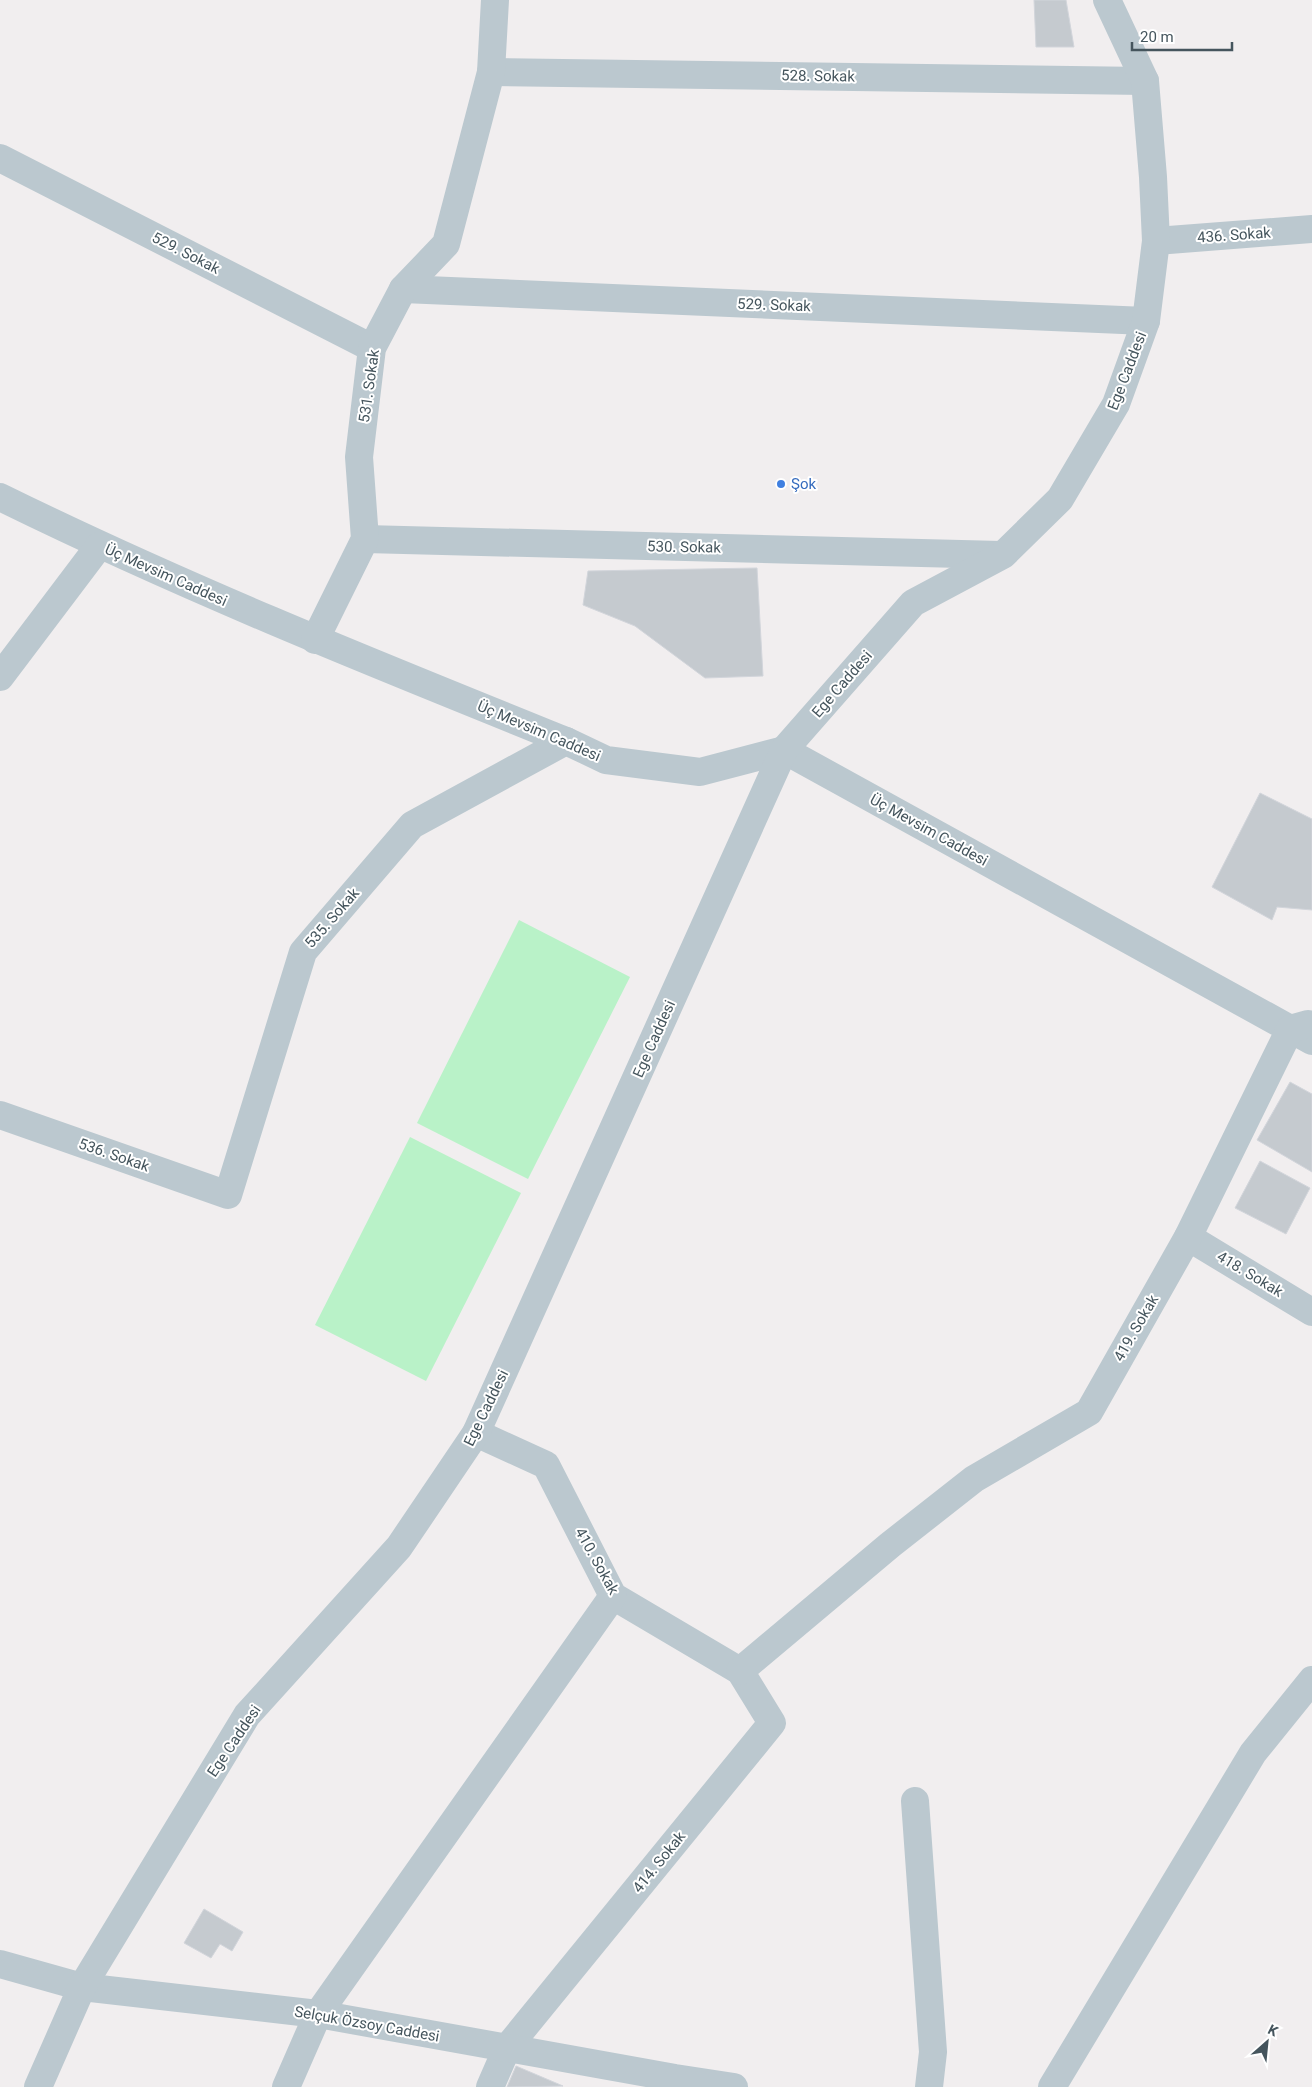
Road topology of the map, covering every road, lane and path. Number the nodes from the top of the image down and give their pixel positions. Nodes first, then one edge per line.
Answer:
1 (495, 0) edge
2 (1107, 0) edge
3 (491, 72) junction
4 (1145, 81) junction
5 (0, 158) edge
6 (1312, 229) edge
7 (1156, 241) junction
8 (403, 289) junction
9 (1146, 321) junction
10 (372, 348) junction
11 (0, 497) edge
12 (365, 539) junction
13 (99, 546) junction
14 (1004, 555) junction
15 (315, 640) junction
16 (0, 677) edge
17 (566, 741) junction
18 (784, 750) junction
19 (1304, 1031) edge
20 (0, 1115) edge
21 (228, 1195) joint
22 (1188, 1237) junction
23 (1312, 1312) edge
24 (476, 1433) junction
25 (613, 1596) junction
26 (740, 1671) junction
27 (1312, 1680) edge
28 (915, 1801) dead end
29 (0, 1964) edge
30 (82, 1987) junction
31 (318, 2014) junction
32 (507, 2048) junction
33 (673, 2083) edge
34 (38, 2087) edge
35 (286, 2087) edge
36 (490, 2087) edge
37 (734, 2087) edge
38 (929, 2087) edge
39 (1052, 2087) edge

1 - 3 street, 531. Sokak
2 - 4 street, Ege Caddesi
3 - 4 street, 528. Sokak
3 - 8 street, 531. Sokak
4 - 7 street, Ege Caddesi
5 - 10 street, 529. Sokak
6 - 7 street, 436. Sokak
7 - 9 street, Ege Caddesi
8 - 9 street, 529. Sokak
8 - 10 street, 531. Sokak
9 - 14 street, Ege Caddesi
10 - 12 street, 531. Sokak
11 - 13 street, Üç Mevsim Caddesi
12 - 14 street, 530. Sokak
12 - 15 street
13 - 15 street, Üç Mevsim Caddesi
13 - 16 street
14 - 18 street, Ege Caddesi
15 - 17 street, Üç Mevsim Caddesi
17 - 18 street, Üç Mevsim Caddesi
17 - 21 street, 535. Sokak
18 - 19 street, Üç Mevsim Caddesi
18 - 24 street, Ege Caddesi
19 - 22 street, 419. Sokak
20 - 21 street, 536. Sokak
22 - 23 street, 418. Sokak
22 - 26 street, 419. Sokak
24 - 25 street, 410. Sokak
24 - 30 street, Ege Caddesi
25 - 26 street, 410. Sokak
25 - 31 street
26 - 32 street, 414. Sokak
27 - 39 street
28 - 38 street
29 - 30 street, Selçuk Özsoy Caddesi
30 - 31 street, Selçuk Özsoy Caddesi
30 - 34 street, Ege Caddesi
31 - 32 street, Selçuk Özsoy Caddesi
31 - 35 street
32 - 33 street, Selçuk Özsoy Caddesi
32 - 36 street
33 - 37 street, Selçuk Özsoy Caddesi

